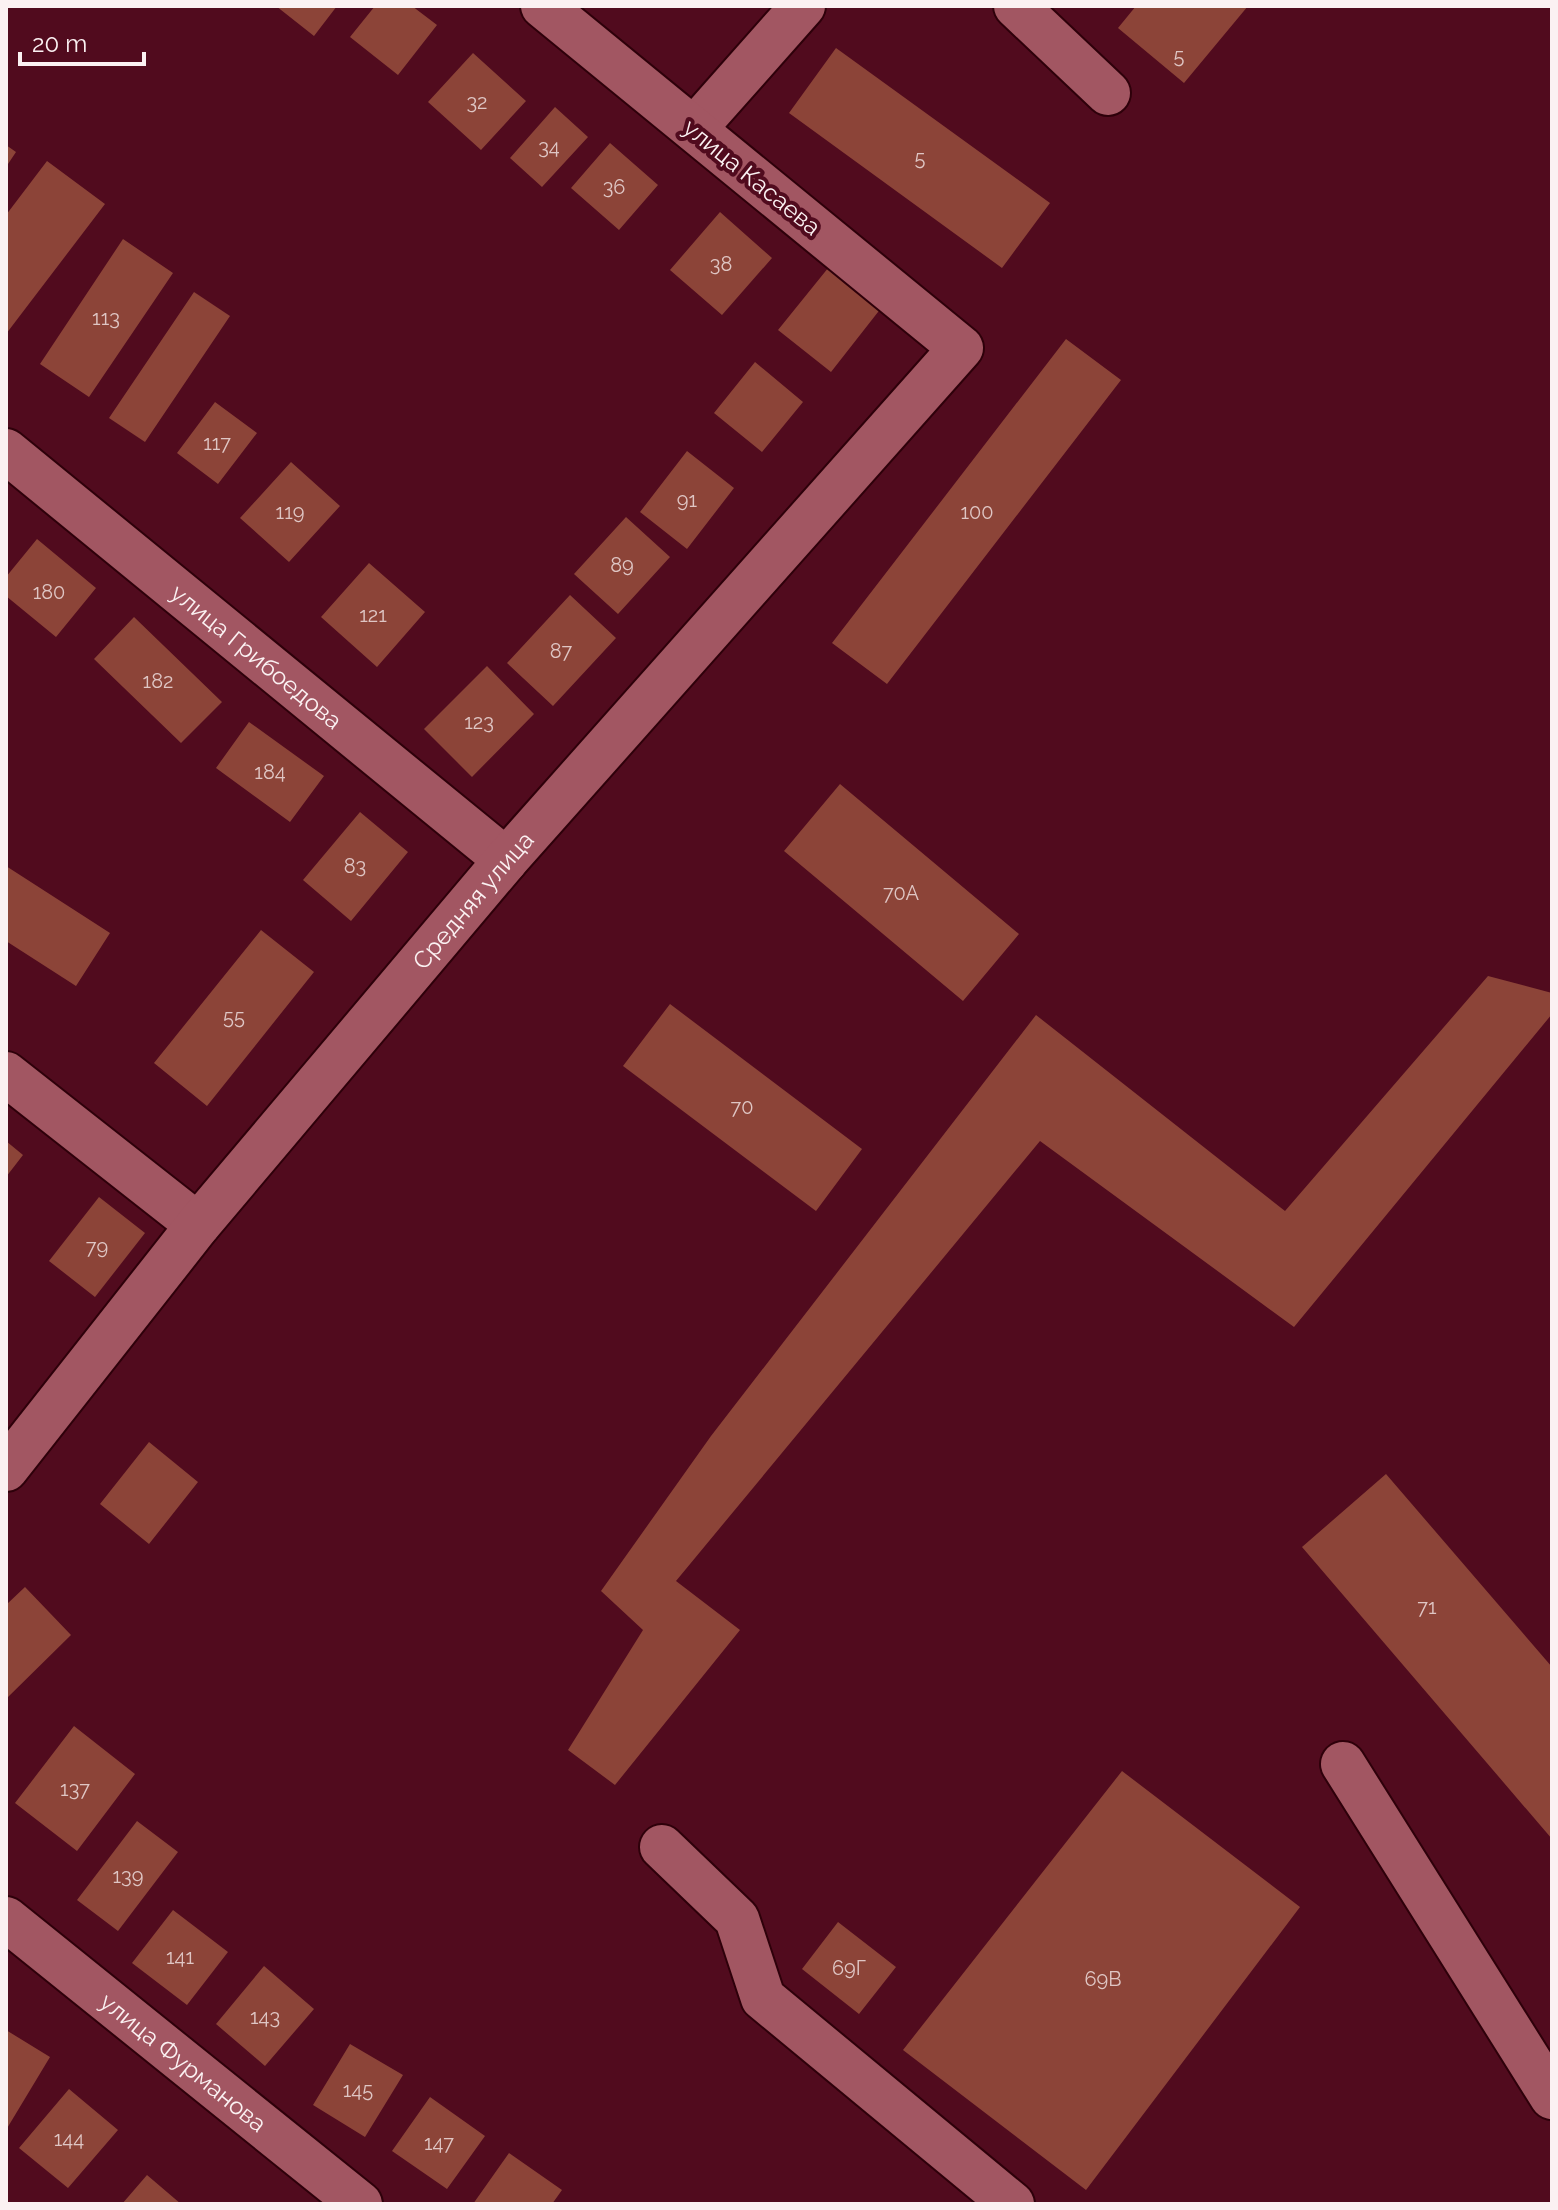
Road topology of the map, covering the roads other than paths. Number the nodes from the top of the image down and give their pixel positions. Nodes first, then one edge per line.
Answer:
1 (543, 6) edge
2 (803, 6) edge
3 (1016, 6) edge
4 (1108, 93) dead end
5 (694, 129) junction
6 (961, 348) joint
7 (6, 451) edge
8 (506, 860) junction
9 (6, 1074) edge
10 (198, 1225) junction
11 (6, 1469) edge
12 (1343, 1764) dead end
13 (662, 1847) dead end
14 (6, 1919) edge
15 (1552, 2097) edge
16 (360, 2204) edge
17 (1012, 2204) edge

1 - 5 street, улица Касаева
2 - 5 street
3 - 4 street
5 - 6 street, улица Касаева
6 - 8 street, Средняя улица
7 - 8 street, улица Грибоедова
8 - 10 street, Средняя улица
9 - 10 street
10 - 11 street, Средняя улица
12 - 15 street
13 - 17 street
14 - 16 street, улица Фурманова

